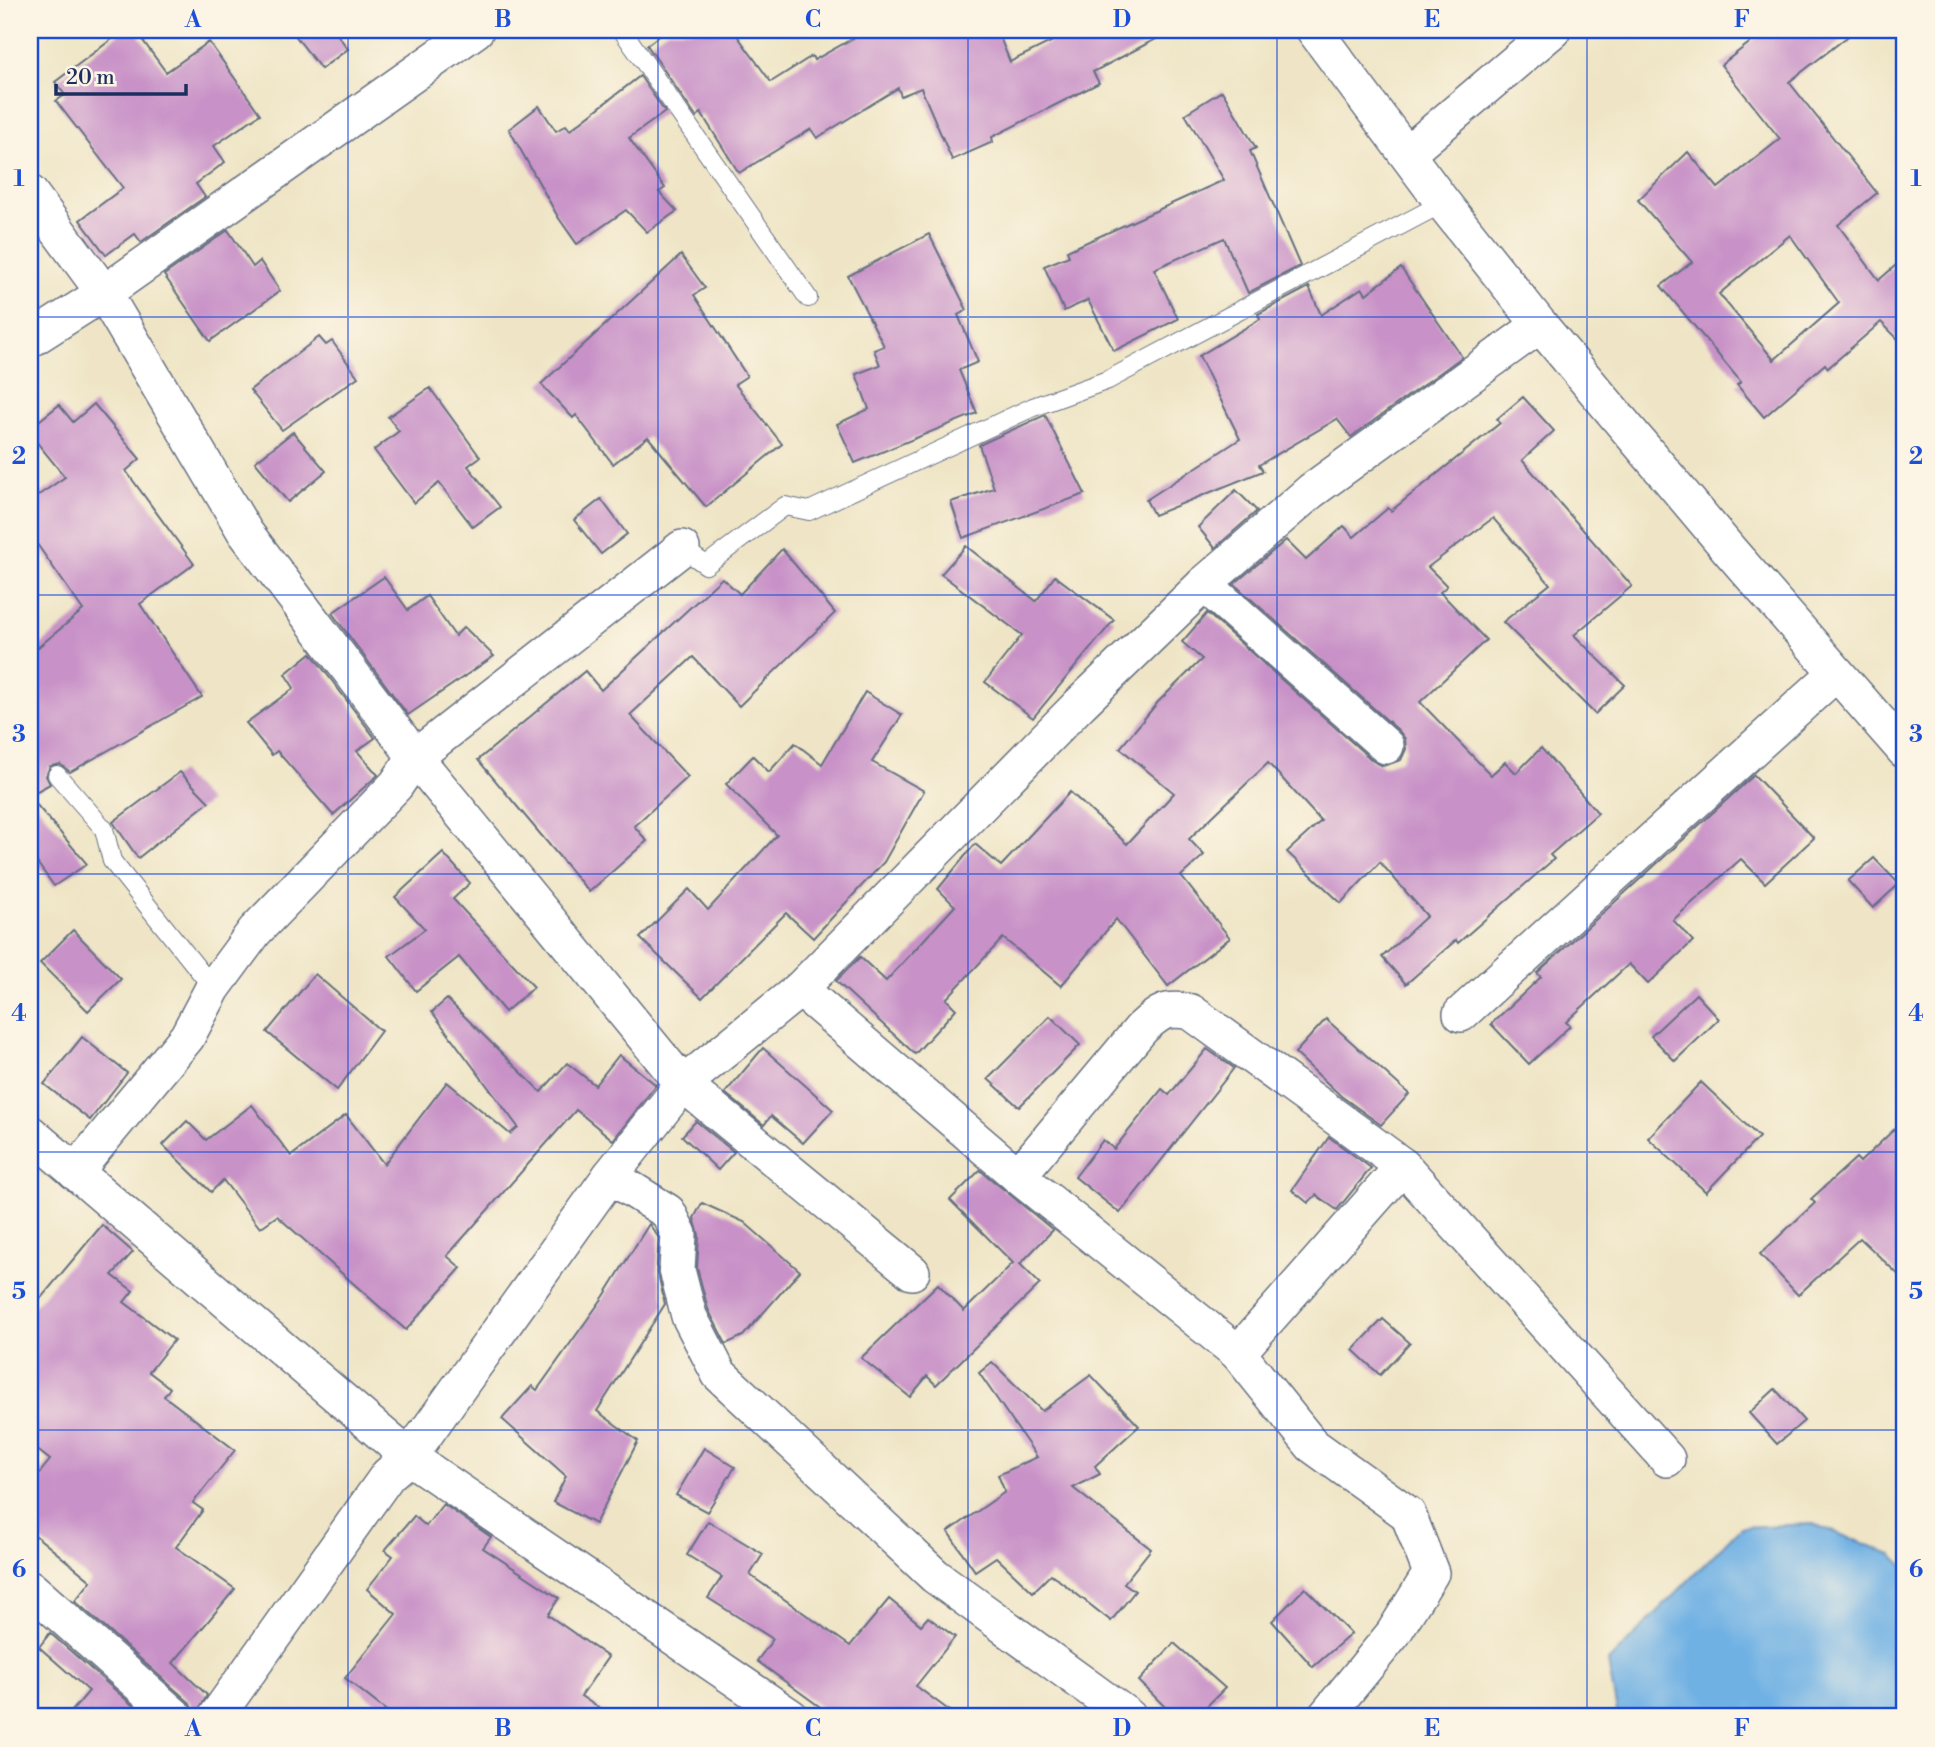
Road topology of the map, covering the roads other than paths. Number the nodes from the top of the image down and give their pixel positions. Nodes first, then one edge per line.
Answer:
1 (476, 30) edge
2 (621, 30) edge
3 (1314, 30) edge
4 (1553, 30) edge
5 (1408, 153) junction
6 (30, 193) edge
7 (1443, 203) junction
8 (104, 293) junction
9 (808, 298) dead end
10 (1540, 325) junction
11 (30, 340) edge
12 (682, 548) joint
13 (1204, 584) junction
14 (1836, 673) junction
15 (1386, 746) dead end
16 (1905, 751) edge
17 (415, 757) junction
18 (57, 775) dead end
19 (213, 988) junction
20 (800, 989) junction
21 (1461, 1014) dead end
22 (683, 1084) junction
23 (30, 1133) edge
24 (1403, 1166) junction
25 (75, 1172) junction
26 (610, 1175) junction
27 (1018, 1175) junction
28 (912, 1272) dead end
29 (1238, 1353) junction
30 (409, 1457) junction
31 (1667, 1459) dead end
32 (30, 1588) edge
33 (176, 1717) edge
34 (216, 1717) edge
35 (791, 1717) edge
36 (1129, 1717) edge
37 (1325, 1717) edge

1 - 8 street
2 - 9 lane
3 - 5 street
4 - 5 street
5 - 7 street
6 - 8 street
7 - 10 street
7 - 12 lane
8 - 11 street
8 - 17 street
10 - 13 street
10 - 14 street
12 - 17 street
13 - 15 street
13 - 20 street
14 - 16 street
14 - 21 street
17 - 19 street
17 - 22 street
18 - 19 lane
19 - 25 street
20 - 22 street
20 - 27 street
22 - 26 street
22 - 28 street
23 - 25 street
24 - 27 street
24 - 29 street
24 - 31 street
25 - 30 street
26 - 30 street
26 - 36 street
27 - 29 street
29 - 37 street
30 - 34 street
30 - 35 street
32 - 33 street

